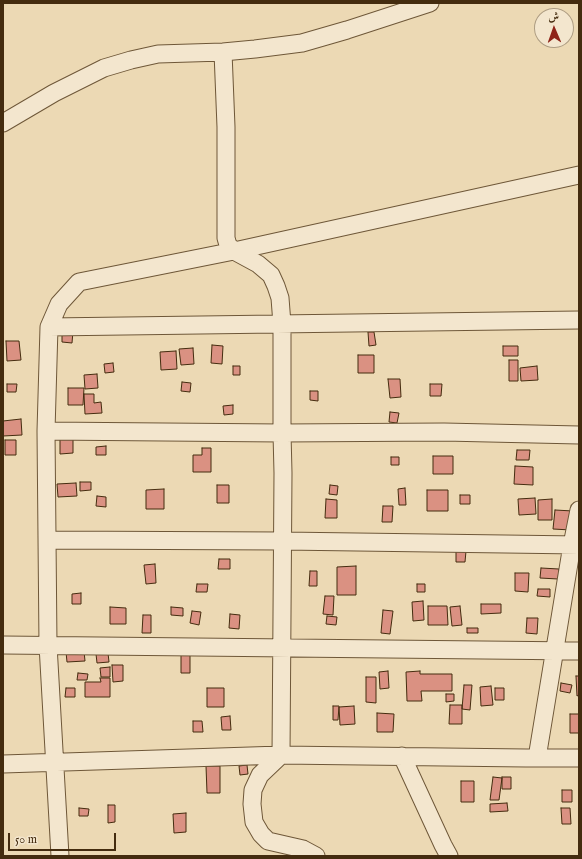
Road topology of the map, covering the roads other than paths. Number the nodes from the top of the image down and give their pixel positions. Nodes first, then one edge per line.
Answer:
1 (430, 3) edge
2 (223, 52) junction
3 (3, 123) edge
4 (579, 175) edge
5 (234, 251) junction
6 (579, 320) edge
7 (282, 324) junction
8 (49, 327) junction
9 (46, 431) junction
10 (282, 433) junction
11 (579, 435) edge
12 (579, 510) edge
13 (46, 540) junction
14 (283, 541) junction
15 (575, 545) edge
16 (3, 645) edge
17 (48, 645) junction
18 (282, 648) junction
19 (555, 652) junction
20 (579, 652) edge
21 (281, 755) junction
22 (402, 756) junction
23 (537, 758) junction
24 (579, 758) edge
25 (54, 762) junction
26 (3, 764) edge
27 (60, 856) edge
28 (311, 856) edge
29 (449, 856) edge

1 - 2 street
2 - 3 street
2 - 5 street
4 - 5 street
5 - 7 street
5 - 8 street
6 - 7 street
7 - 8 street
7 - 10 street
8 - 9 street
9 - 10 street
9 - 13 street
10 - 11 street
10 - 14 street
12 - 15 street
13 - 14 street
13 - 17 street
14 - 15 street
14 - 18 street
15 - 19 street
16 - 17 street
17 - 18 street
17 - 25 street
18 - 19 street
18 - 21 street
19 - 20 street
19 - 23 street
21 - 22 street
21 - 25 street
21 - 28 street
22 - 23 street
22 - 29 street
23 - 24 street
25 - 26 street
25 - 27 street

